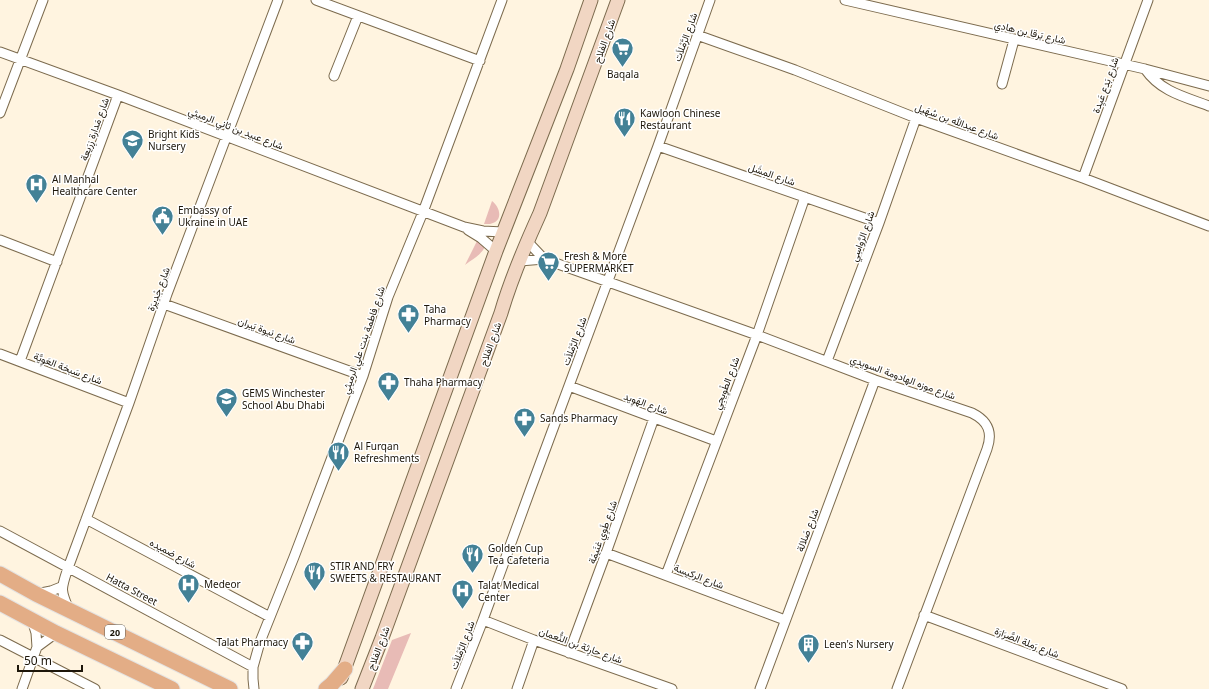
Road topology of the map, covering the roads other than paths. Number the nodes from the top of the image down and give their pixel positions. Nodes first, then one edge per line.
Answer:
1 (43, 0) edge
2 (278, 0) edge
3 (316, 0) edge
4 (502, 0) edge
5 (591, 0) edge
6 (618, 0) edge
7 (710, 0) edge
8 (845, 0) edge
9 (1148, 0) edge
10 (358, 16) junction
11 (698, 35) junction
12 (1014, 40) junction
13 (0, 52) edge
14 (21, 59) junction
15 (480, 61) junction
16 (1124, 65) junction
17 (1145, 69) junction
18 (334, 76) dead end
19 (1002, 84) dead end
20 (1209, 86) edge
21 (118, 95) junction
22 (1209, 106) edge
23 (0, 114) edge
24 (916, 118) junction
25 (227, 136) junction
26 (658, 146) junction
27 (1083, 178) junction
28 (804, 197) junction
29 (423, 212) junction
30 (879, 223) junction
31 (1209, 226) edge
32 (464, 227) junction
33 (503, 232) junction
34 (0, 240) edge
35 (527, 241) junction
36 (496, 251) junction
37 (544, 259) junction
38 (520, 260) junction
39 (57, 262) junction
40 (608, 282) junction
41 (164, 304) junction
42 (757, 335) junction
43 (0, 354) edge
44 (20, 361) junction
45 (827, 361) junction
46 (363, 376) junction
47 (875, 380) junction
48 (569, 386) junction
49 (129, 403) junction
50 (654, 418) junction
51 (716, 441) junction
52 (86, 519) junction
53 (0, 531) edge
54 (606, 554) junction
55 (68, 568) junction
56 (0, 574) edge
57 (666, 575) junction
58 (61, 587) junction
59 (36, 594) junction
60 (0, 603) edge
61 (70, 610) junction
62 (924, 615) junction
63 (270, 617) junction
64 (32, 620) junction
65 (483, 620) junction
66 (785, 620) junction
67 (56, 633) junction
68 (0, 640) edge
69 (534, 640) junction
70 (37, 647) junction
71 (569, 653) junction
72 (33, 658) junction
73 (253, 667) junction
74 (344, 668) junction
75 (22, 689) edge
76 (94, 689) edge
77 (172, 689) edge
78 (230, 689) edge
79 (254, 689) edge
80 (326, 689) edge
81 (337, 689) edge
82 (362, 689) edge
83 (456, 689) edge
84 (516, 689) edge
85 (672, 689) edge
86 (760, 689) edge
87 (897, 689) edge
88 (1122, 689) edge

1 - 14 street
2 - 25 street, شارع جْدِيرَة
3 - 10 street
4 - 15 street, شارع فاطمة بنت علي الرميثي
5 - 33 main road
6 - 35 main road, شارع الفلاح
7 - 11 street, شارع الرَّمْلاَت
8 - 12 street, شارع بَرقا بن هادِي
9 - 16 street, شارع بَدع عَيِدة
10 - 15 street
10 - 18 street
11 - 24 street, شارع عبدالله بن سُهَيل
11 - 26 street, شارع الرَّمْلاَت
12 - 16 street, شارع بَرقا بن هادِي
12 - 19 street
13 - 14 street, شارع عبيد بن ثاني الرميثي
14 - 21 street, شارع عبيد بن ثاني الرميثي
14 - 23 street
15 - 29 street, شارع فاطمة بنت علي الرميثي
16 - 17 street, شارع بَرقا بن هادِي
16 - 27 street, شارع بَدع عَيِدة
17 - 20 street, شارع بَرقا بن هادِي
17 - 22 street
21 - 25 street, شارع عبيد بن ثاني الرميثي
21 - 39 street, شارع مَدارة زِرَيعة
24 - 27 street, شارع عبدالله بن سُهَيل
24 - 30 street, شارع الرَّواسِي
25 - 29 street, شارع عبيد بن ثاني الرميثي
25 - 41 street, شارع جْدِيرَة
26 - 28 street, شارع المِشَل
26 - 40 street, شارع الرَّمْلاَت
27 - 31 street, شارع عبدالله بن سُهَيل
28 - 30 street, شارع المِشَل
28 - 42 street, شارع الطْوِيجِي
29 - 32 street, شارع عبيد بن ثاني الرميثي
29 - 46 street, شارع فاطمة بنت علي الرميثي
30 - 45 street, شارع الرَّواسِي
32 - 33 street, شارع عبيد بن ثاني الرميثي
32 - 36 street, شارع عبيد بن ثاني الرميثي
33 - 36 main road
34 - 39 street
35 - 37 street, شارع موزه الهادومة السويدي
35 - 38 main road, شارع الفلاح
36 - 74 main road
37 - 38 street, شارع موزه الهادومة السويدي
37 - 40 street, شارع موزه الهادومة السويدي
38 - 82 main road, شارع الفلاح
39 - 44 street, شارع مَدارة زِرَيعة
40 - 42 street, شارع موزه الهادومة السويدي
40 - 48 street, شارع الرَّمْلاَت
41 - 46 street, شارع نيوة يَبران
41 - 49 street, شارع جْدِيرَة
42 - 45 street, شارع موزه الهادومة السويدي
42 - 51 street, شارع الطْوِيجِي
43 - 44 street, شارع سَبخة العَوِيَّة
44 - 49 street, شارع سَبخة العَوِيَّة
45 - 47 street, شارع موزه الهادومة السويدي
46 - 63 street, شارع فاطمة بنت علي الرميثي
47 - 62 street, شارع موزه الهادومة السويدي
47 - 66 street, شارع صَلالة
48 - 50 street, شارع الهَوِيد
48 - 65 street, شارع الرَّمْلاَت
49 - 52 street, شارع جْدِيرَة
50 - 51 street, شارع الهَوِيد
50 - 54 street, شارع طَوِي غنَيمَة
51 - 57 street, شارع الطْوِيجِي
52 - 55 street, شارع جْدِيرَة
52 - 63 street, شارع ضميده
53 - 55 street, Hatta Street
54 - 57 street, شارع الركيسة
54 - 71 street, شارع طَوِي غنَيمَة
55 - 58 street, شارع جْدِيرَة
55 - 73 street, Hatta Street
56 - 59 main road, 20
57 - 66 street, شارع الركيسة
58 - 59 street
58 - 61 street
59 - 61 main road, 20
60 - 64 main road
61 - 78 main road, 20
62 - 87 street, شارع موزه الهادومة السويدي
62 - 88 street, شارع رَملة الصَّرَارَة
63 - 73 street, شارع فاطمة بنت علي الرميثي
64 - 67 main road
64 - 70 street
65 - 69 street, شارع حارِثة بن النُّعمان
65 - 83 street, شارع الرَّمْلاَت
66 - 86 street, شارع صَلالة
67 - 70 street
67 - 77 main road
68 - 72 street
69 - 71 street, شارع حارِثة بن النُّعمان
69 - 84 street
70 - 72 street
71 - 85 street, شارع حارِثة بن النُّعمان
72 - 75 street
72 - 76 street
73 - 79 street, شارع فاطمة بنت علي الرميثي
74 - 80 main road
74 - 81 main road

